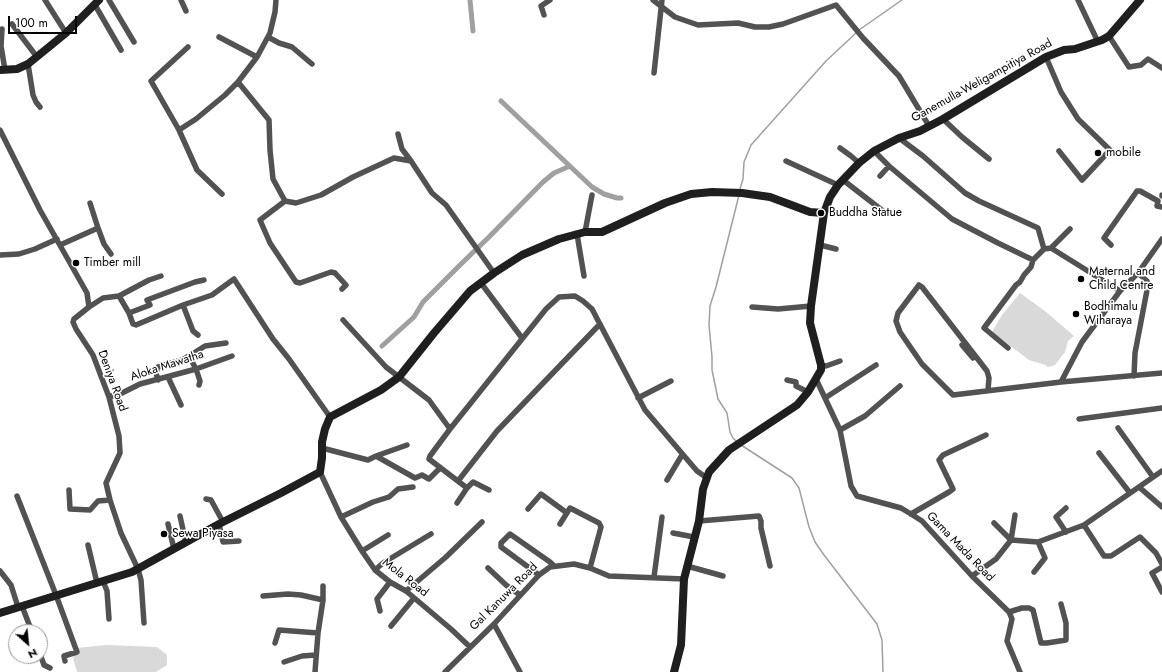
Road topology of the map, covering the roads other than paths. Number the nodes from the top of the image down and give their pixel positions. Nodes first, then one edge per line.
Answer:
1 (45, 0) edge
2 (109, 0) edge
3 (181, 0) edge
4 (276, 0) edge
5 (550, 0) edge
6 (653, 0) edge
7 (662, 0) edge
8 (1078, 0) edge
9 (1140, 0) edge
10 (97, 2) edge
11 (835, 3) edge
12 (661, 7) junction
13 (186, 11) dead end
14 (544, 15) dead end
15 (12, 24) dead end
16 (2, 30) dead end
17 (66, 33) junction
18 (1109, 36) junction
19 (219, 37) dead end
20 (268, 37) junction
21 (134, 42) dead end
22 (1098, 42) junction
23 (188, 47) dead end
24 (122, 50) dead end
25 (1046, 56) junction
26 (37, 57) junction
27 (257, 57) junction
28 (28, 64) junction
29 (312, 64) dead end
30 (1162, 68) edge
31 (3, 70) edge
32 (654, 73) dead end
33 (238, 82) junction
34 (40, 107) dead end
35 (943, 119) junction
36 (929, 126) junction
37 (0, 130) edge
38 (178, 130) junction
39 (398, 134) dead end
40 (899, 138) junction
41 (840, 148) dead end
42 (874, 151) junction
43 (1059, 151) dead end
44 (989, 159) dead end
45 (411, 161) junction
46 (786, 161) dead end
47 (859, 163) junction
48 (889, 166) junction
49 (880, 176) dead end
50 (840, 183) junction
51 (222, 194) dead end
52 (592, 195) dead end
53 (285, 201) junction
54 (90, 203) dead end
55 (1162, 207) edge
56 (883, 211) dead end
57 (824, 213) junction
58 (98, 228) junction
59 (1070, 229) dead end
60 (581, 233) junction
61 (57, 239) junction
62 (1162, 239) edge
63 (60, 245) junction
64 (1111, 245) dead end
65 (820, 246) junction
66 (1051, 248) junction
67 (836, 249) dead end
68 (1044, 249) junction
69 (112, 254) dead end
70 (0, 255) edge
71 (1033, 260) junction
72 (494, 273) junction
73 (1138, 274) junction
74 (161, 276) dead end
75 (584, 276) dead end
76 (204, 280) dead end
77 (481, 283) junction
78 (342, 289) dead end
79 (1120, 291) junction
80 (119, 296) junction
81 (183, 305) junction
82 (811, 306) junction
83 (89, 307) junction
84 (752, 307) dead end
85 (129, 313) junction
86 (344, 320) dead end
87 (600, 324) junction
88 (198, 335) dead end
89 (522, 338) junction
90 (226, 343) dead end
91 (966, 343) junction
92 (1008, 348) dead end
93 (189, 356) junction
94 (232, 356) dead end
95 (973, 359) dead end
96 (840, 361) dead end
97 (821, 365) junction
98 (876, 366) dead end
99 (196, 369) junction
100 (1162, 373) edge
101 (1134, 376) junction
102 (168, 377) junction
103 (399, 377) junction
104 (816, 379) junction
105 (158, 380) junction
106 (787, 380) dead end
107 (671, 381) dead end
108 (1061, 382) junction
109 (199, 385) dead end
110 (900, 386) dead end
111 (988, 390) junction
112 (808, 392) junction
113 (109, 397) junction
114 (638, 398) junction
115 (825, 398) junction
116 (181, 405) dead end
117 (1162, 408) edge
118 (330, 417) junction
119 (1079, 419) dead end
120 (1118, 428) dead end
121 (450, 430) junction
122 (840, 430) junction
123 (986, 435) dead end
124 (407, 445) dead end
125 (322, 448) junction
126 (1099, 453) dead end
127 (682, 455) junction
128 (376, 456) junction
129 (440, 468) junction
130 (1162, 471) edge
131 (320, 472) junction
132 (1153, 477) junction
133 (708, 478) junction
134 (667, 480) dead end
135 (458, 481) junction
136 (413, 487) dead end
137 (1139, 487) junction
138 (467, 488) junction
139 (69, 490) dead end
140 (489, 490) dead end
141 (1130, 493) junction
142 (17, 496) dead end
143 (206, 499) dead end
144 (110, 500) junction
145 (457, 503) dead end
146 (1162, 507) edge
147 (1066, 508) dead end
148 (528, 510) dead end
149 (567, 513) junction
150 (911, 514) junction
151 (1015, 515) dead end
152 (180, 516) dead end
153 (341, 517) junction
154 (662, 517) dead end
155 (698, 521) junction
156 (482, 522) dead end
157 (994, 522) dead end
158 (221, 523) junction
159 (168, 524) dead end
160 (560, 524) dead end
161 (1084, 525) junction
162 (1066, 532) junction
163 (673, 533) dead end
164 (431, 534) dead end
165 (388, 535) dead end
166 (694, 537) junction
167 (1011, 540) junction
168 (239, 541) dead end
169 (1038, 542) junction
170 (186, 543) junction
171 (88, 545) dead end
172 (174, 549) junction
173 (362, 551) junction
174 (1162, 564) edge
175 (554, 566) junction
176 (687, 566) junction
177 (770, 566) dead end
178 (1162, 567) edge
179 (42, 568) dead end
180 (488, 568) dead end
181 (590, 568) junction
182 (138, 569) junction
183 (375, 570) junction
184 (0, 571) edge
185 (1034, 572) dead end
186 (539, 575) junction
187 (723, 576) dead end
188 (972, 576) junction
189 (654, 577) junction
190 (684, 579) junction
191 (100, 582) junction
192 (390, 582) junction
193 (323, 586) dead end
194 (406, 591) junction
195 (1162, 592) edge
196 (55, 595) junction
197 (520, 595) junction
198 (263, 596) dead end
199 (414, 598) junction
200 (323, 600) junction
201 (1061, 604) dead end
202 (20, 607) junction
203 (380, 611) dead end
204 (0, 612) edge
205 (1009, 612) junction
206 (109, 619) dead end
207 (144, 623) dead end
208 (28, 624) edge
209 (494, 624) junction
210 (390, 626) dead end
211 (318, 633) junction
212 (275, 643) dead end
213 (470, 647) junction
214 (316, 655) junction
215 (64, 661) dead end
216 (284, 662) dead end
217 (44, 664) edge
218 (50, 668) dead end
219 (314, 672) edge
220 (445, 672) edge
221 (520, 672) edge
222 (674, 672) edge
223 (1020, 672) edge

1 - 17 street
2 - 21 street
3 - 13 street
4 - 20 street
5 - 14 street
6 - 12 street
7 - 12 street
8 - 22 street
9 - 18 street, Ganemulla-Weligampitiya Road
10 - 17 street
10 - 24 street
11 - 12 street
11 - 36 street
12 - 32 street
15 - 26 street
16 - 31 street
17 - 26 street
18 - 22 street, Ganemulla-Weligampitiya Road
18 - 30 street
19 - 27 street
20 - 27 street
20 - 29 street
22 - 25 street, Ganemulla-Weligampitiya Road
23 - 38 street
25 - 35 street, Ganemulla-Weligampitiya Road
25 - 43 street
26 - 28 street
27 - 33 street
28 - 31 street
28 - 34 street
33 - 38 street
33 - 53 street
35 - 36 street, Ganemulla-Weligampitiya Road
35 - 44 street
36 - 40 street, Ganemulla-Weligampitiya Road
37 - 61 street
38 - 51 street
39 - 45 street
40 - 42 street, Ganemulla-Weligampitiya Road
40 - 68 street
41 - 47 street
42 - 47 street, Ganemulla-Weligampitiya Road
42 - 48 street
45 - 53 street
45 - 72 street
46 - 50 street
47 - 50 street, Ganemulla-Weligampitiya Road
48 - 49 street
48 - 71 street
50 - 56 street
50 - 57 street, Ganemulla-Weligampitiya Road
52 - 60 street
53 - 78 street
54 - 58 street
55 - 64 street
57 - 60 street
57 - 65 street, Ganemulla-Weligampitiya Road
58 - 63 street
58 - 69 street
59 - 66 street
60 - 72 street
60 - 75 street
61 - 63 street
61 - 70 street
62 - 73 street
63 - 83 street
65 - 67 street
65 - 82 street, Ganemulla-Weligampitiya Road
66 - 68 street
66 - 79 street
68 - 71 street
71 - 92 street
72 - 77 street
73 - 79 street
73 - 101 street
74 - 80 street
76 - 85 street
77 - 89 street
77 - 103 street
79 - 108 street
80 - 83 street
80 - 85 street
81 - 85 street
81 - 88 street
81 - 118 street
82 - 84 street
82 - 97 street, Ganemulla-Weligampitiya Road
83 - 113 street, Deniya Road
86 - 103 street
87 - 89 street
87 - 114 street
87 - 135 street
89 - 121 street
90 - 93 street
91 - 95 street
91 - 111 street
91 - 111 street
93 - 99 street
93 - 105 street
94 - 99 street, Aloka Mawatha
96 - 97 street
97 - 104 street
98 - 115 street
99 - 102 street, Aloka Mawatha
99 - 109 street
100 - 101 street
101 - 108 street
102 - 105 street, Aloka Mawatha
102 - 116 street
103 - 118 street
103 - 121 street
104 - 112 street
104 - 115 street, Gama Mada Road
105 - 113 street, Aloka Mawatha
106 - 112 street
107 - 114 street
108 - 111 street
110 - 122 street
112 - 133 street
113 - 144 street, Deniya Road
114 - 127 street
115 - 122 street, Gama Mada Road
117 - 119 street
118 - 125 street
120 - 132 street
121 - 129 street
122 - 150 street, Gama Mada Road
123 - 150 street
124 - 128 street
125 - 128 street
125 - 131 street
126 - 141 street
127 - 133 street
127 - 134 street
128 - 129 street
129 - 135 street
130 - 132 street
131 - 153 street, Mola Road
131 - 158 street
132 - 137 street
133 - 155 street
135 - 138 street
136 - 153 street
137 - 141 street
137 - 146 street
138 - 140 street
138 - 145 street
139 - 144 street
141 - 161 street
142 - 196 street
143 - 158 street
144 - 182 street, Deniya Road
147 - 162 street
148 - 149 street
149 - 160 street
149 - 181 street
150 - 188 street, Gama Mada Road
151 - 167 street
152 - 170 street
153 - 173 street, Mola Road
154 - 189 street
155 - 166 street
155 - 177 street
156 - 194 street
157 - 167 street
158 - 168 street
158 - 170 street
159 - 172 street
161 - 162 street
161 - 174 street
162 - 169 street
163 - 166 street
164 - 183 street
165 - 173 street
166 - 176 street
167 - 169 street
167 - 188 street
169 - 185 street
170 - 172 street
171 - 191 street
172 - 182 street
173 - 183 street, Mola Road
175 - 181 street, Gal Kanuwa Road
175 - 186 street, Gal Kanuwa Road
175 - 186 street
176 - 187 street
176 - 190 street
178 - 195 street
179 - 196 street
180 - 197 street
181 - 189 street, Gal Kanuwa Road
182 - 191 street
182 - 207 street, Deniya Road
183 - 192 street, Mola Road
184 - 202 street
186 - 197 street, Gal Kanuwa Road
188 - 205 street, Gama Mada Road
189 - 190 street, Gal Kanuwa Road
190 - 222 street
191 - 196 street
191 - 206 street
192 - 194 street, Mola Road
192 - 203 street
193 - 200 street
194 - 199 street, Mola Road
196 - 202 street
196 - 215 street
197 - 209 street, Gal Kanuwa Road
198 - 200 street
199 - 210 street
199 - 213 street, Mola Road
200 - 211 street
201 - 205 street
202 - 204 street
202 - 208 street
205 - 223 street
209 - 213 street, Gal Kanuwa Road
209 - 221 street
211 - 212 street
211 - 214 street
213 - 220 street, Gal Kanuwa Road
214 - 216 street
214 - 219 street
217 - 218 street

